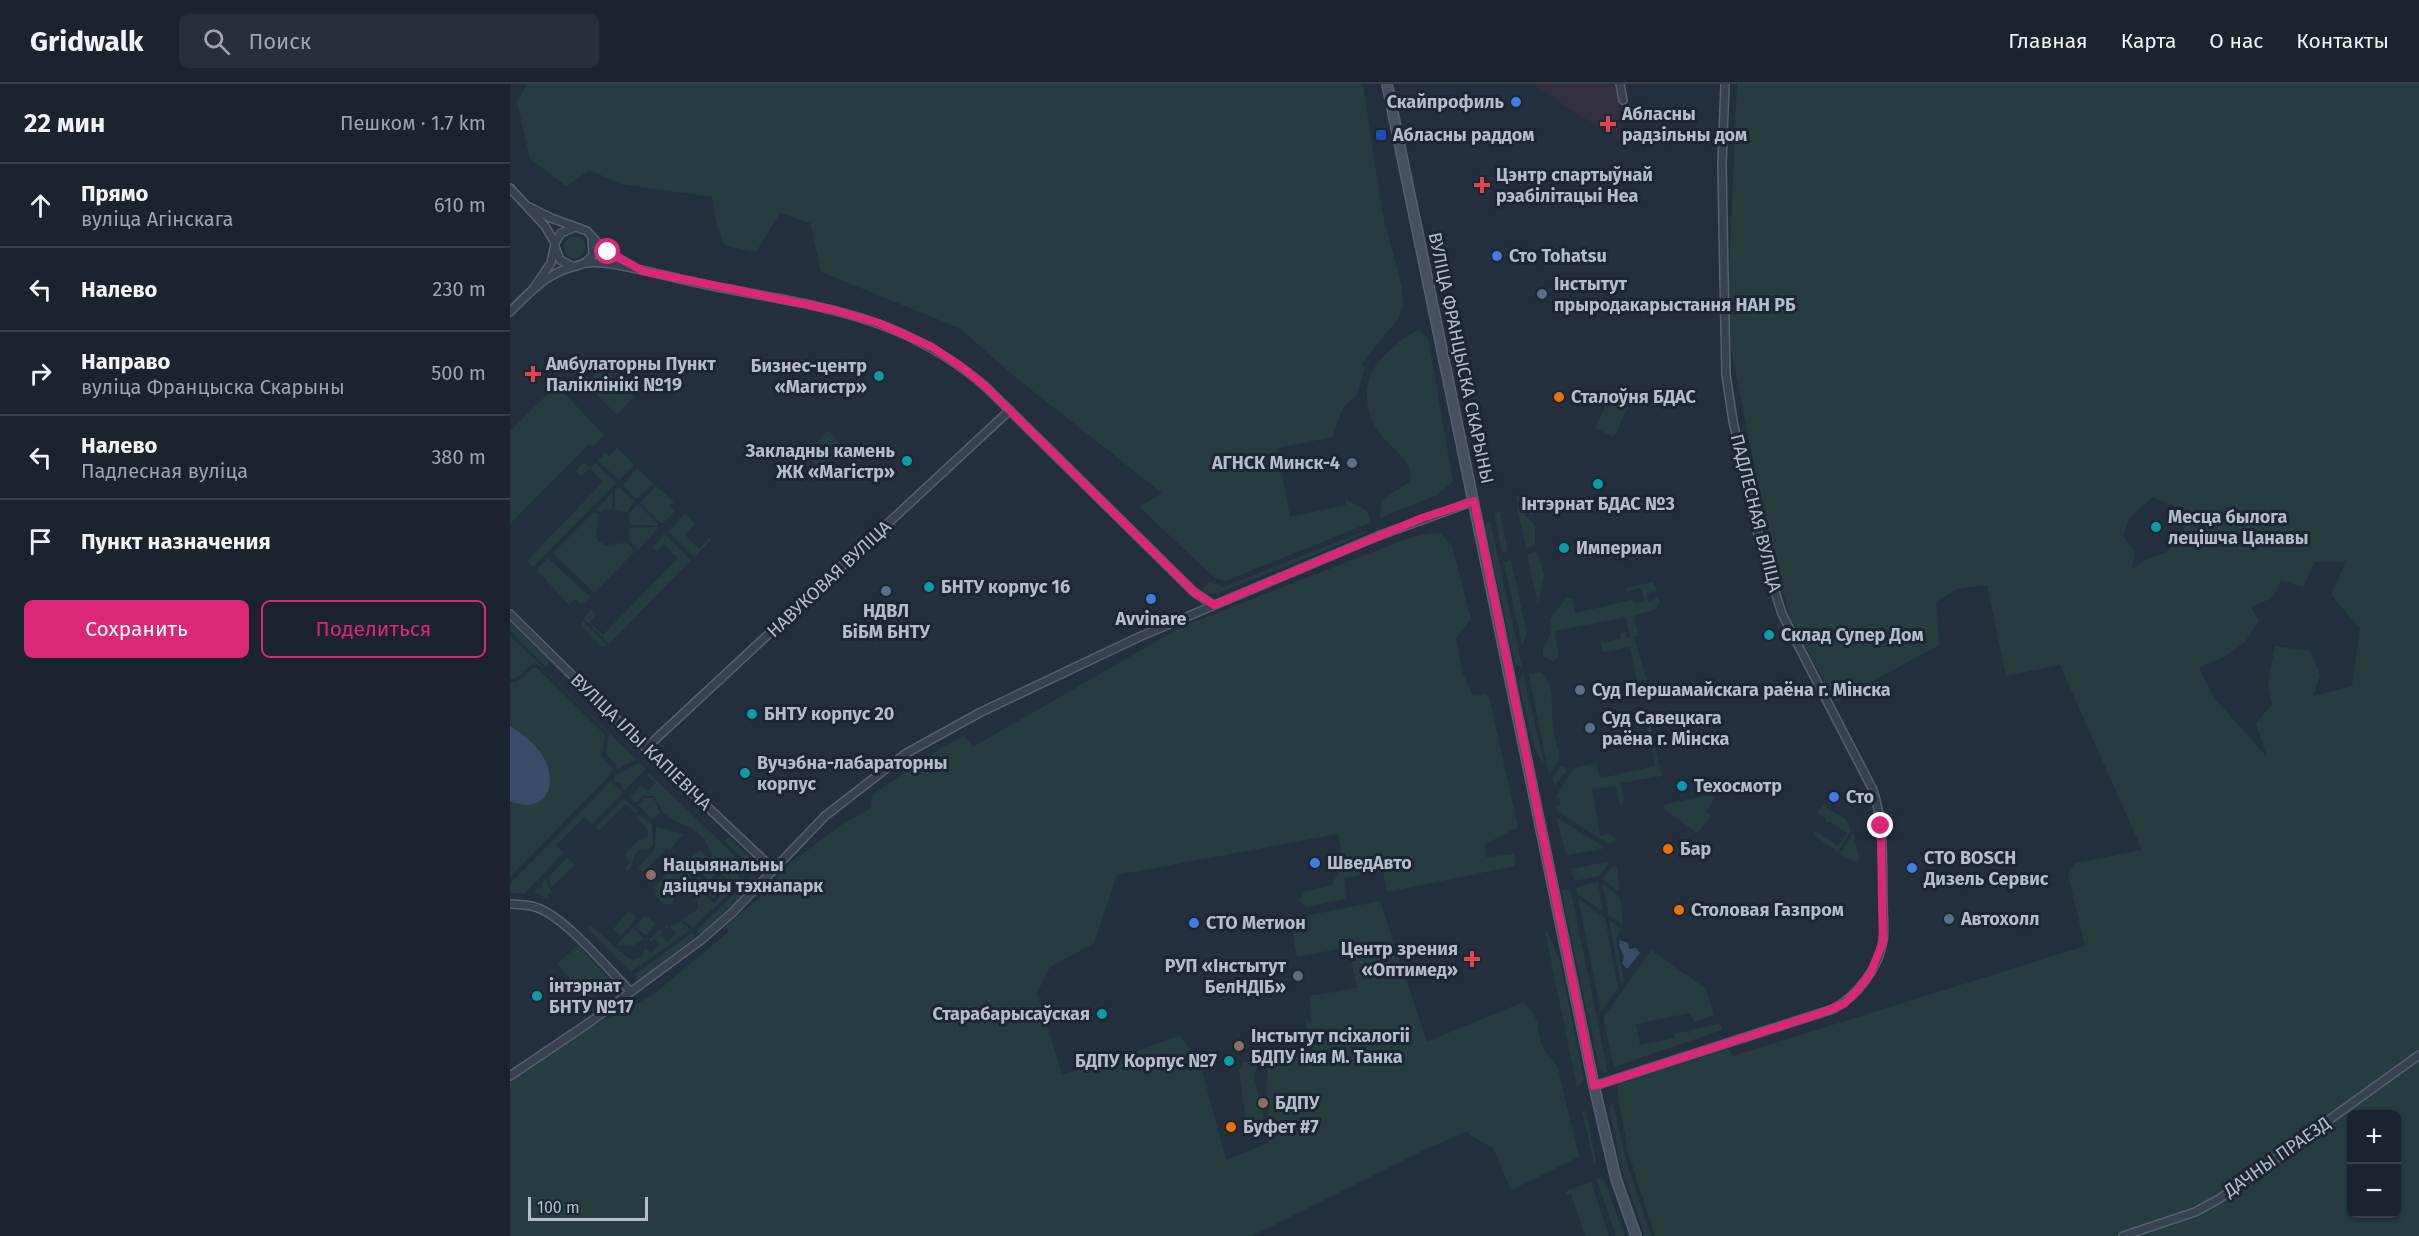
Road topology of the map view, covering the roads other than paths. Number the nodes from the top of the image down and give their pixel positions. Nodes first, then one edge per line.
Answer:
1 (1387, 84) edge
2 (1620, 84) edge
3 (1725, 84) edge
4 (1623, 100) dead end
5 (510, 188) edge
6 (529, 207) junction
7 (575, 227) junction
8 (591, 236) junction
9 (555, 245) junction
10 (586, 263) junction
11 (574, 266) junction
12 (643, 271) junction
13 (533, 289) junction
14 (510, 312) edge
15 (1010, 410) junction
16 (1474, 501) junction
17 (1214, 605) junction
18 (510, 614) edge
19 (646, 748) junction
20 (773, 869) junction
21 (510, 904) edge
22 (630, 991) junction
23 (2419, 1055) edge
24 (510, 1076) edge
25 (1594, 1086) junction
26 (1636, 1236) edge
27 (2123, 1236) edge

1 - 16 main road, ВУЛІЦА ФРАНЦЫСКА СКАРЫНЫ
2 - 4 street
3 - 25 street, ПАДЛЕСНАЯ ВУЛІЦА
5 - 6 street
6 - 7 street
6 - 9 street
7 - 8 street
7 - 9 street
8 - 10 street
8 - 12 street
9 - 11 street
9 - 13 street
10 - 11 street
10 - 12 street
11 - 13 street
12 - 15 street
13 - 14 street
15 - 17 street
15 - 19 street, НАВУКОВАЯ ВУЛІЦА
16 - 17 street
16 - 25 main road, ВУЛІЦА ФРАНЦЫСКА СКАРЫНЫ
17 - 20 street
18 - 19 street, ВУЛІЦА ІЛЬІ КАПІЕВІЧА
19 - 20 street, ВУЛІЦА ІЛЬІ КАПІЕВІЧА
20 - 22 street
21 - 22 street
22 - 24 street
23 - 27 street, ДАЧНЫ ПРАЕЗД
25 - 26 main road, ВУЛІЦА ФРАНЦЫСКА СКАРЫНЫ

